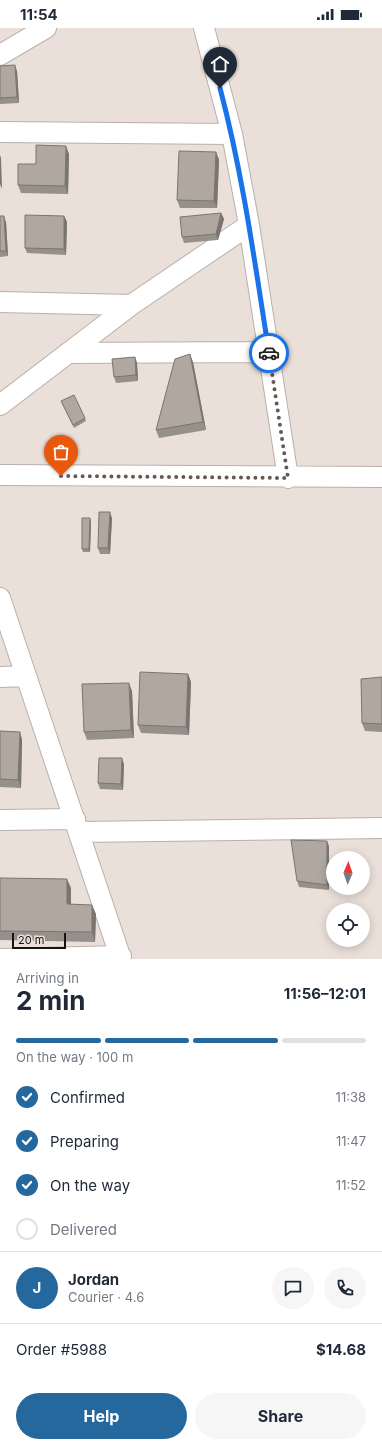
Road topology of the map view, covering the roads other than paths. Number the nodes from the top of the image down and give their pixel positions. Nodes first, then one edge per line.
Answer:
1 (46, 28) edge
2 (204, 28) edge
3 (0, 55) edge
4 (0, 132) edge
5 (232, 134) junction
6 (249, 225) junction
7 (0, 302) edge
8 (131, 305) junction
9 (269, 352) junction
10 (68, 353) junction
11 (0, 405) edge
12 (0, 475) edge
13 (382, 477) edge
14 (288, 478) junction
15 (0, 598) edge
16 (26, 676) junction
17 (0, 677) edge
18 (0, 820) edge
19 (77, 825) junction
20 (382, 828) edge
21 (58, 958) edge
22 (121, 958) edge
23 (0, 959) edge

1 - 3 street
2 - 5 street
4 - 5 street
5 - 6 street
6 - 8 street
6 - 9 street
7 - 8 street
8 - 10 street
9 - 10 street
9 - 14 street
10 - 11 street
12 - 14 street
13 - 14 street
15 - 16 street
16 - 17 street
16 - 19 street
18 - 19 street
19 - 20 street
19 - 22 street
21 - 22 street
21 - 23 street

